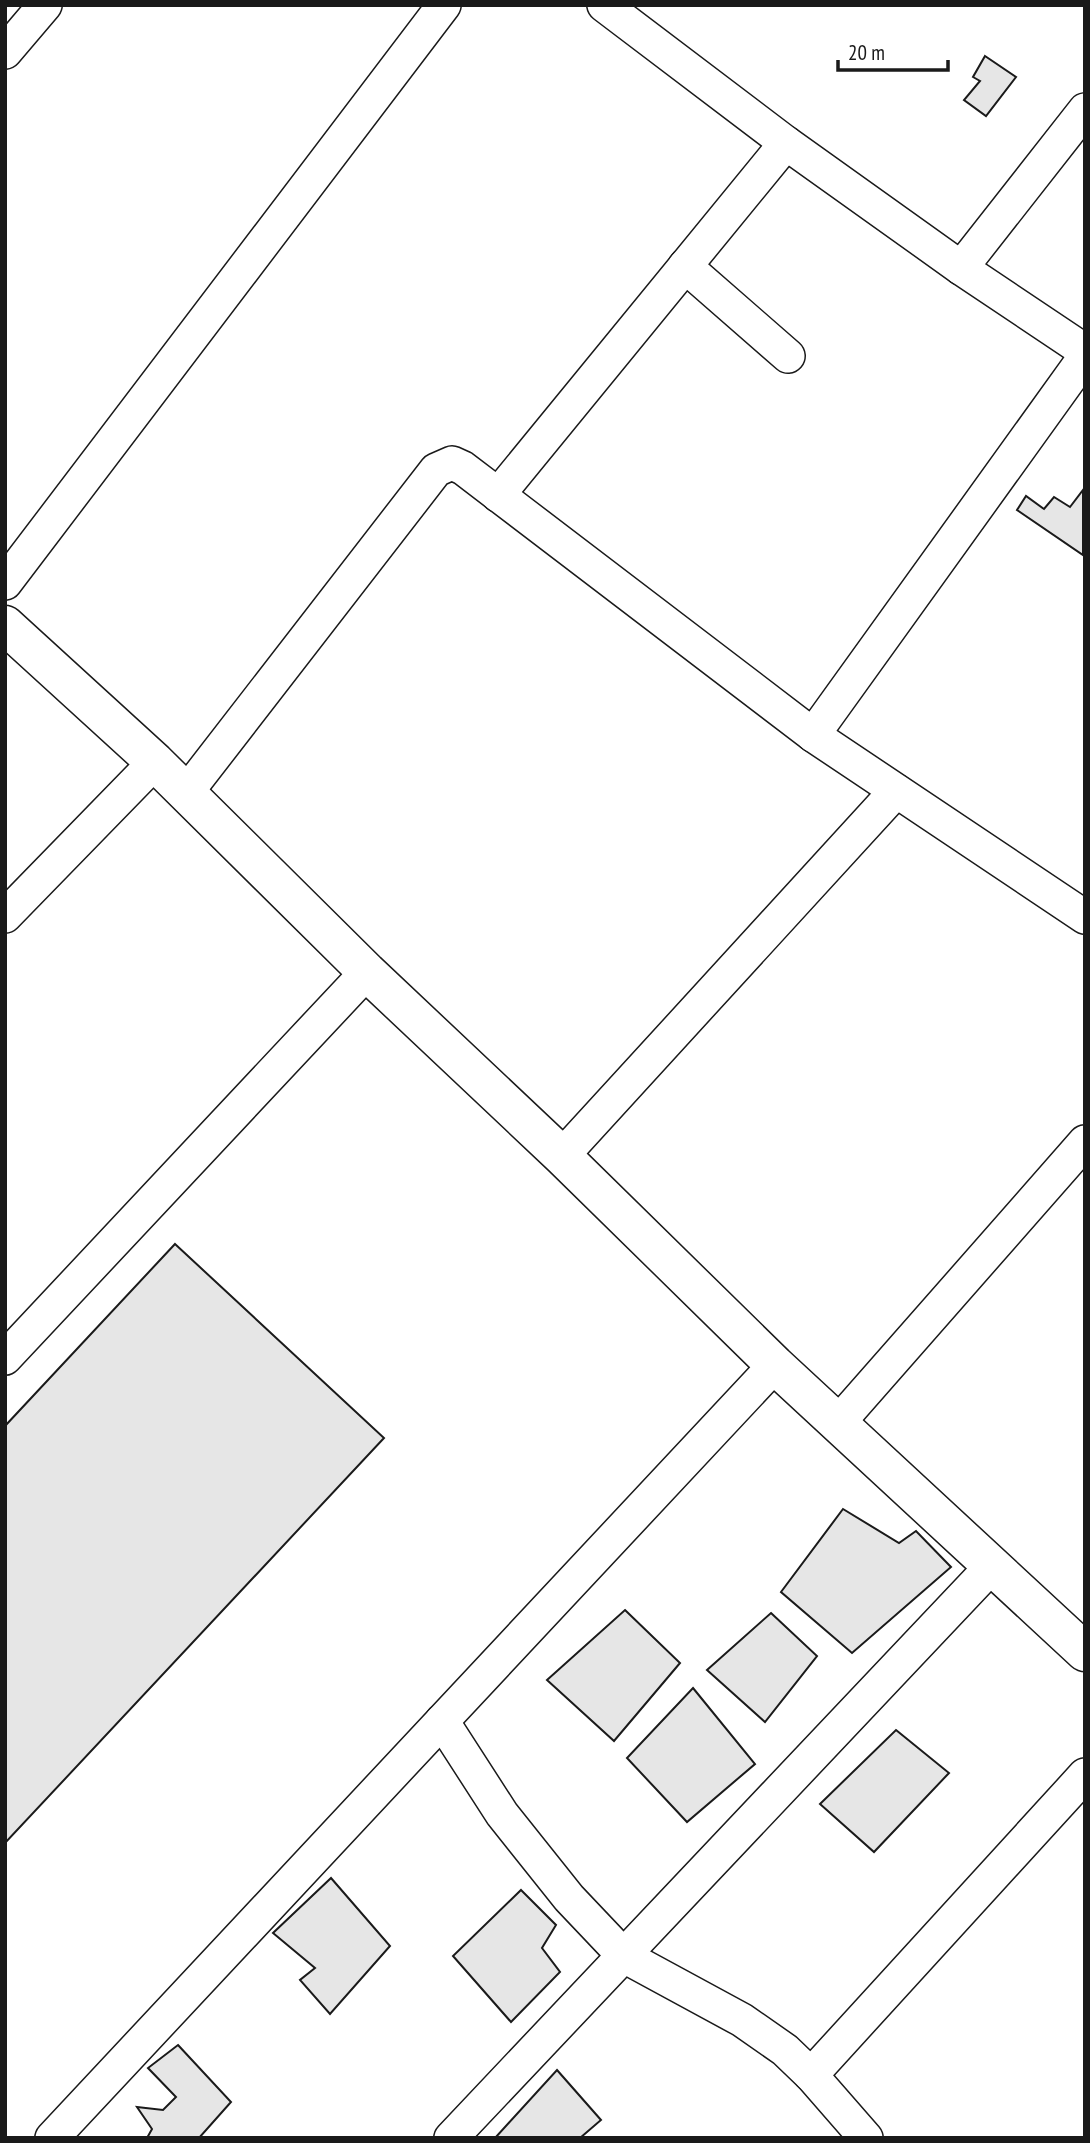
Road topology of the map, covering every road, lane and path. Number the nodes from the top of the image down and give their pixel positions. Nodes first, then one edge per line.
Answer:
1 (44, 5) edge
2 (444, 5) edge
3 (619, 9) edge
4 (5, 52) edge
5 (1085, 110) edge
6 (786, 143) junction
7 (685, 266) junction
8 (961, 268) junction
9 (1085, 351) edge
10 (788, 356) dead end
11 (1085, 357) edge
12 (498, 495) junction
13 (5, 583) edge
14 (5, 625) edge
15 (813, 735) junction
16 (155, 762) junction
17 (896, 792) junction
18 (186, 793) junction
19 (5, 916) edge
20 (1085, 917) edge
21 (367, 972) junction
22 (1085, 1142) edge
23 (562, 1156) junction
24 (12, 1337) edge
25 (775, 1365) junction
26 (838, 1423) junction
27 (991, 1567) junction
28 (1085, 1652) edge
29 (442, 1721) junction
30 (1085, 1774) edge
31 (624, 1956) junction
32 (811, 2075) junction
33 (855, 2134) edge
34 (52, 2138) edge
35 (451, 2138) edge

1 - 4 street
2 - 13 street
3 - 6 street
5 - 8 street
6 - 7 street
6 - 8 street
7 - 10 street
7 - 12 street
8 - 9 street
11 - 15 street
12 - 15 street
12 - 18 street
14 - 16 street
15 - 17 street
16 - 18 street
16 - 19 street
17 - 20 street
17 - 23 street
18 - 21 street
21 - 23 street
21 - 24 street
22 - 26 street
23 - 25 street
25 - 26 street
25 - 29 street
26 - 27 street
27 - 28 street
27 - 31 street
29 - 31 street
29 - 34 street
30 - 32 street
31 - 32 street
31 - 35 street
32 - 33 street

